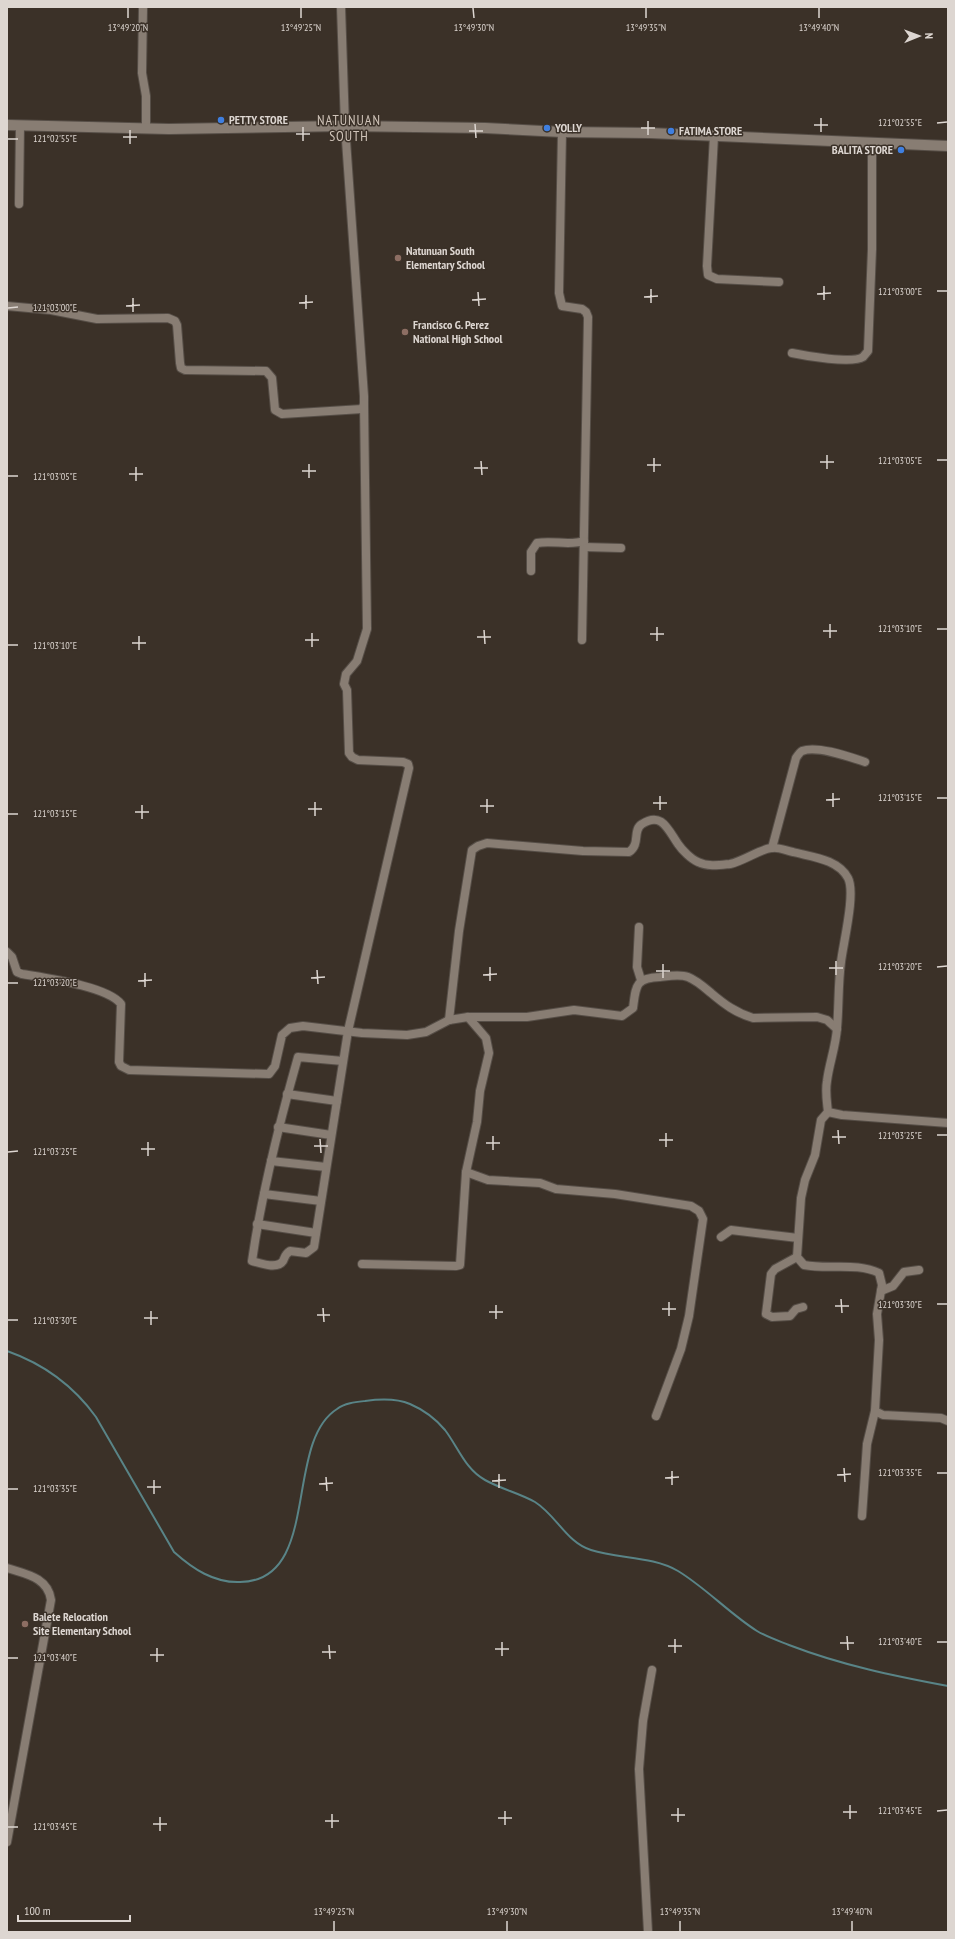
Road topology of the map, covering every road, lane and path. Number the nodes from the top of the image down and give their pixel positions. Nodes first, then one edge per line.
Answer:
1 (143, 7) edge
2 (341, 7) edge
3 (7, 125) edge
4 (20, 125) junction
5 (345, 126) junction
6 (146, 128) junction
7 (562, 132) junction
8 (714, 136) junction
9 (872, 143) junction
10 (948, 146) edge
11 (19, 204) dead end
12 (778, 282) dead end
13 (7, 306) edge
14 (792, 353) dead end
15 (364, 404) junction
16 (584, 544) junction
17 (621, 548) dead end
18 (531, 571) dead end
19 (582, 640) dead end
20 (865, 762) dead end
21 (772, 848) junction
22 (639, 927) dead end
23 (7, 952) edge
24 (641, 980) junction
25 (468, 1017) junction
26 (449, 1020) junction
27 (837, 1029) junction
28 (348, 1031) junction
29 (343, 1062) junction
30 (287, 1094) junction
31 (336, 1101) junction
32 (828, 1112) junction
33 (948, 1123) edge
34 (278, 1126) junction
35 (331, 1135) junction
36 (271, 1161) junction
37 (326, 1167) junction
38 (466, 1172) junction
39 (264, 1194) junction
40 (321, 1202) junction
41 (257, 1224) junction
42 (316, 1233) junction
43 (722, 1237) dead end
44 (798, 1238) junction
45 (797, 1257) junction
46 (362, 1264) dead end
47 (919, 1270) dead end
48 (881, 1291) junction
49 (803, 1307) dead end
50 (875, 1411) junction
51 (656, 1416) dead end
52 (948, 1421) edge
53 (862, 1516) dead end
54 (7, 1568) edge
55 (652, 1670) dead end
56 (7, 1842) edge
57 (648, 1932) edge

1 - 6 street
2 - 5 street
3 - 4 street
4 - 6 street
4 - 11 street
5 - 6 street
5 - 7 street
5 - 15 street
7 - 8 street
7 - 16 street
8 - 9 street
8 - 12 street
9 - 10 street
9 - 14 street
13 - 15 street
15 - 28 street
16 - 17 street
16 - 18 street
16 - 19 street
20 - 21 street
21 - 26 street
21 - 27 street
22 - 24 street
23 - 28 street
24 - 25 street
24 - 27 street
25 - 26 street
25 - 38 street
26 - 28 street
27 - 32 street
28 - 29 street
29 - 30 street
29 - 31 street
30 - 31 street
30 - 34 street
31 - 35 street
32 - 33 street
32 - 44 street
34 - 35 street
34 - 36 street
35 - 37 street
36 - 37 street
36 - 39 street
37 - 40 street
38 - 46 street
38 - 51 street
39 - 40 street
39 - 41 street
40 - 42 street
41 - 42 street
41 - 42 street
43 - 44 street
44 - 45 street
45 - 48 street
45 - 49 street
47 - 48 street
48 - 50 street
50 - 52 street
50 - 53 street
54 - 56 street
55 - 57 street

